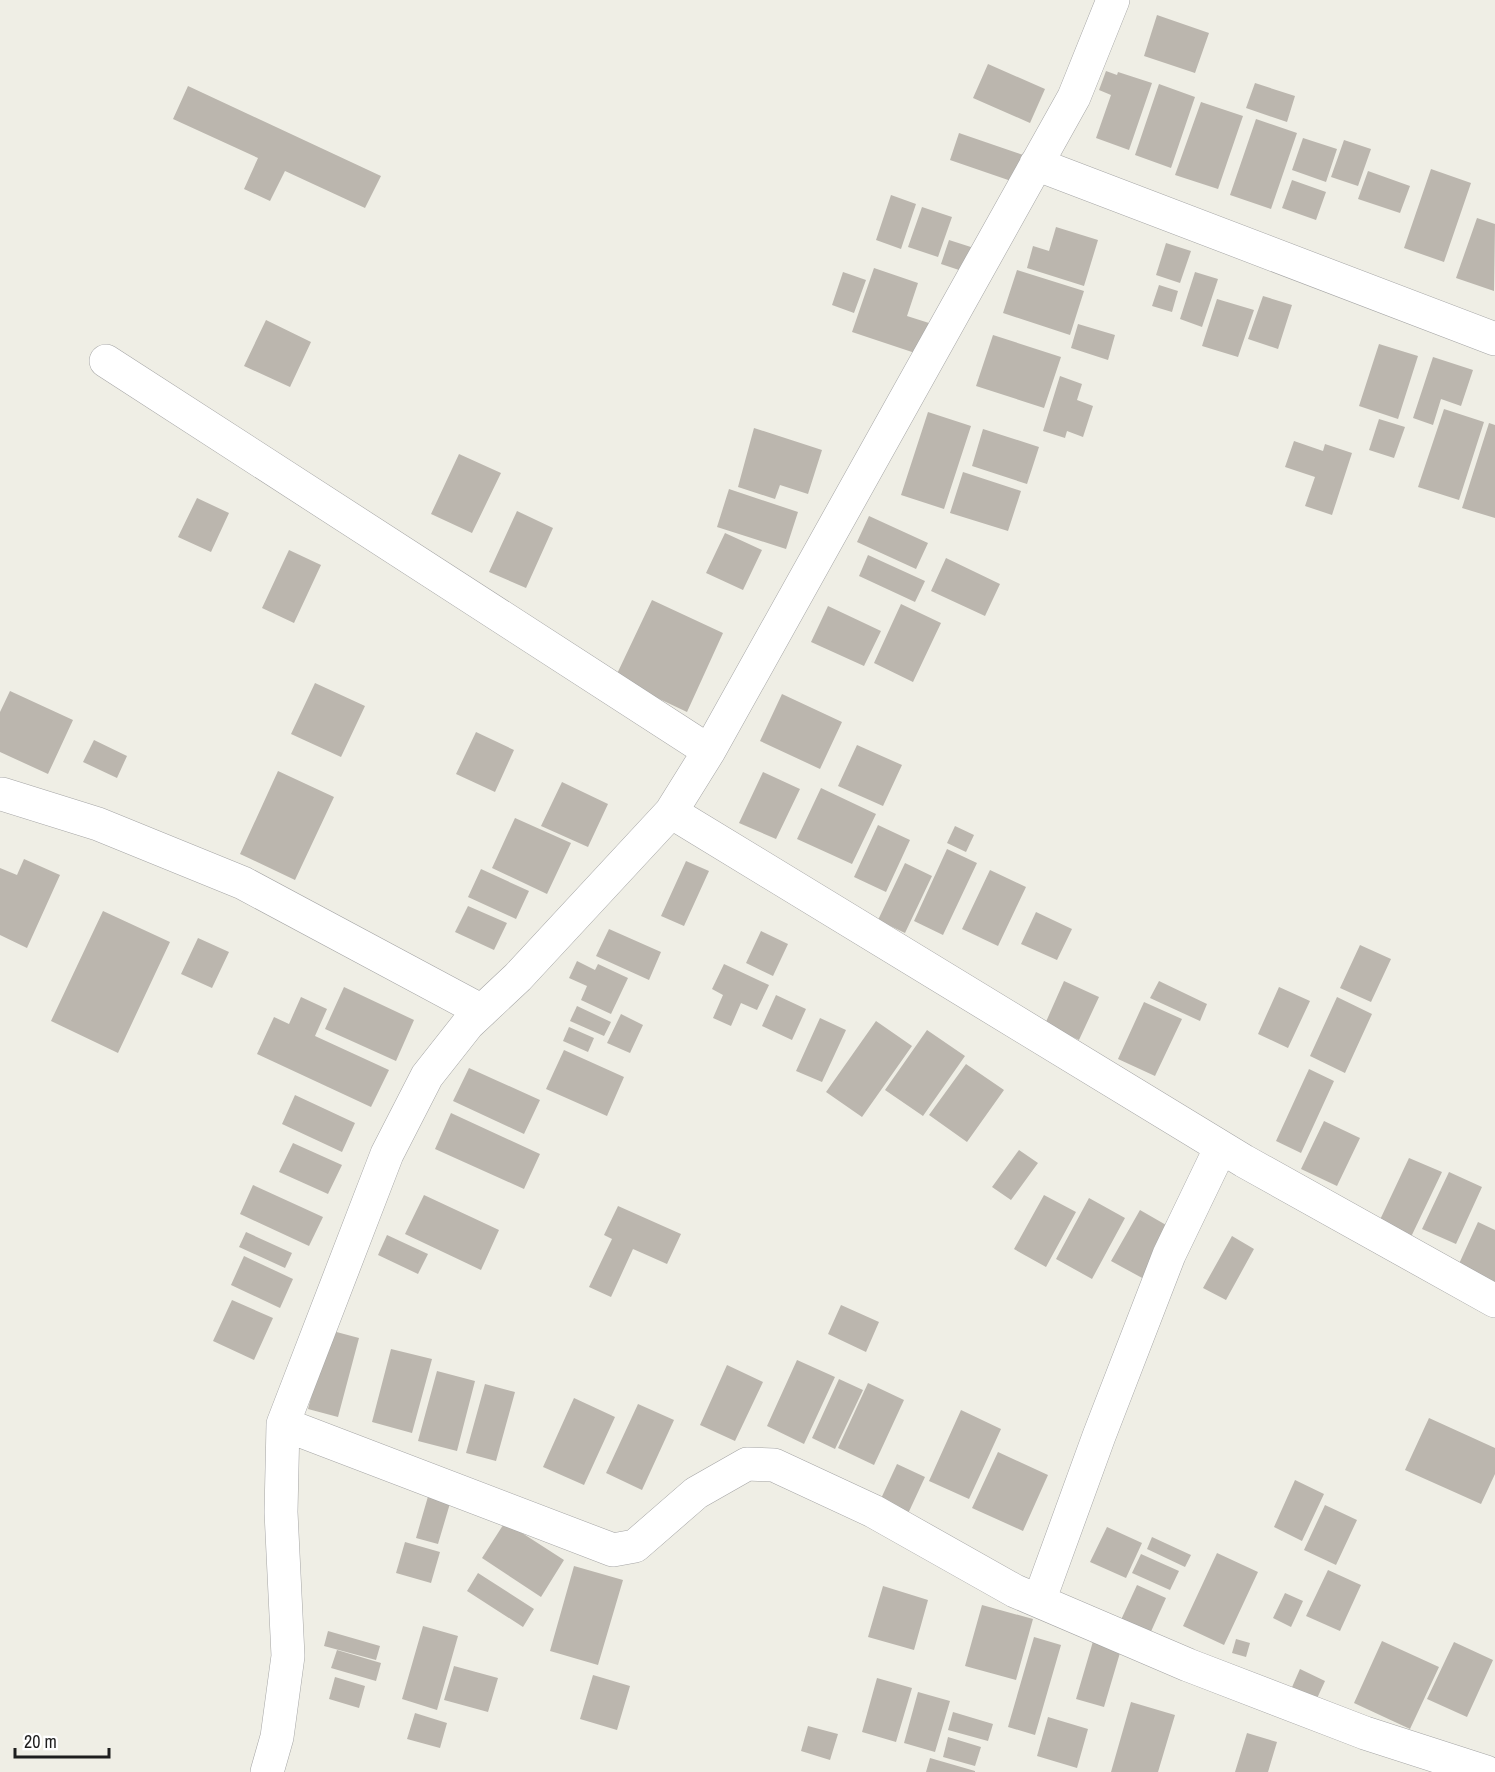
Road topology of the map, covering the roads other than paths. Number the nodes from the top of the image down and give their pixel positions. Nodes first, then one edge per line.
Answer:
1 (1113, 0) edge
2 (1036, 164) junction
3 (1495, 339) edge
4 (106, 361) dead end
5 (709, 751) junction
6 (2, 794) dead end
7 (670, 812) junction
8 (482, 1011) junction
9 (1221, 1147) junction
10 (1495, 1301) edge
11 (283, 1424) junction
12 (1040, 1601) junction
13 (267, 1772) edge
14 (1486, 1772) edge

1 - 2 street
2 - 3 street
2 - 5 street
4 - 5 street
5 - 7 street
6 - 8 street
7 - 8 street
7 - 9 street
8 - 11 street
9 - 10 street
9 - 12 street
11 - 12 street
11 - 13 street
12 - 14 street

